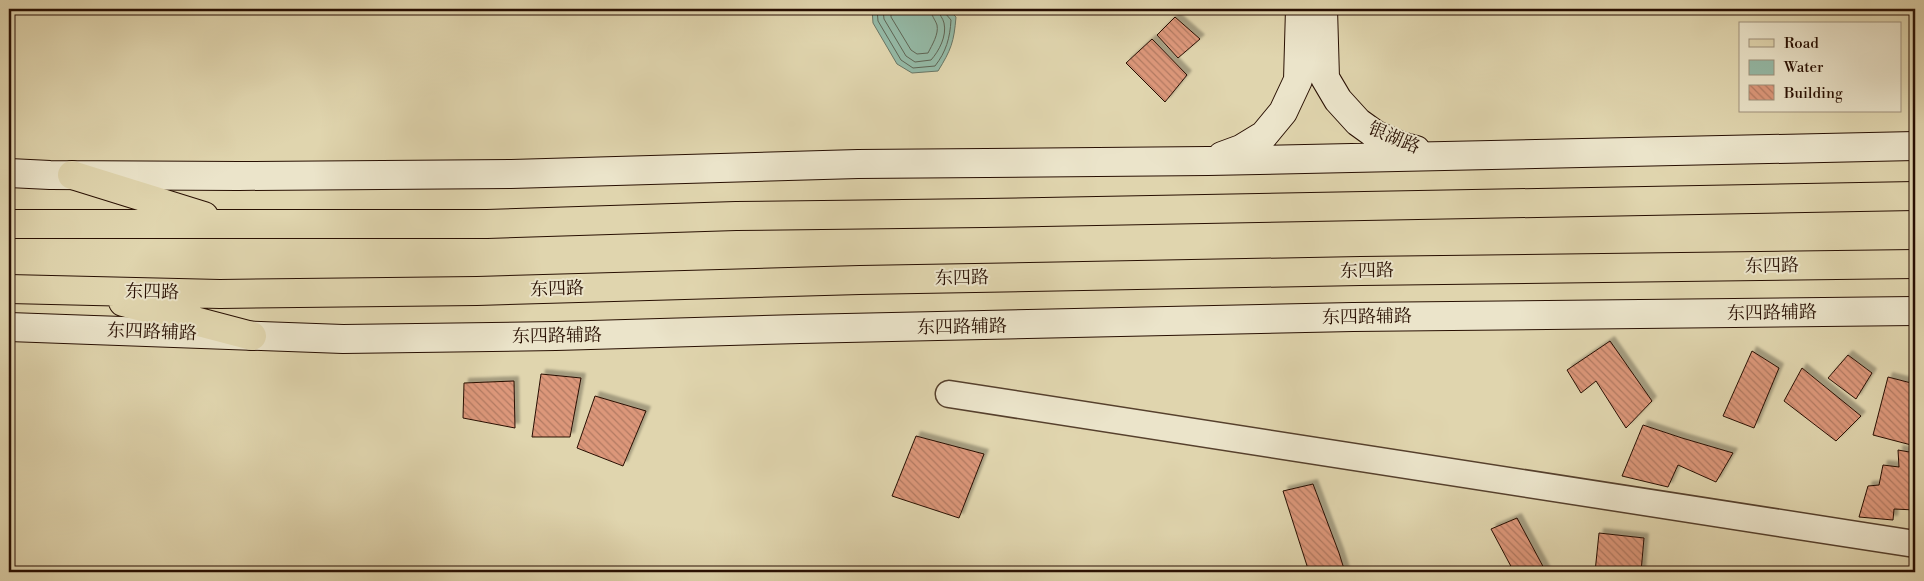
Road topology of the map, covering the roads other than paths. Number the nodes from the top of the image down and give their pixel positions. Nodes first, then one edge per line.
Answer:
1 (1300, 9) edge
2 (1323, 9) edge
3 (1915, 146) edge
4 (1435, 155) junction
5 (1208, 161) junction
6 (9, 173) edge
7 (72, 175) junction
8 (1915, 196) edge
9 (9, 224) edge
10 (232, 224) junction
11 (1915, 264) edge
12 (9, 289) edge
13 (78, 291) junction
14 (1915, 311) edge
15 (9, 327) edge
16 (252, 336) junction
17 (949, 394) dead end
18 (1915, 544) edge

1 - 5 main road
2 - 4 main road, 银湖路
3 - 4 main road
4 - 5 main road
5 - 7 main road
6 - 7 main road
7 - 10 main road
8 - 10 main road
9 - 10 main road
11 - 13 main road, 东四路
12 - 13 main road, 东四路
13 - 16 main road
14 - 16 main road, 东四路辅路
15 - 16 main road, 东四路辅路
17 - 18 street

